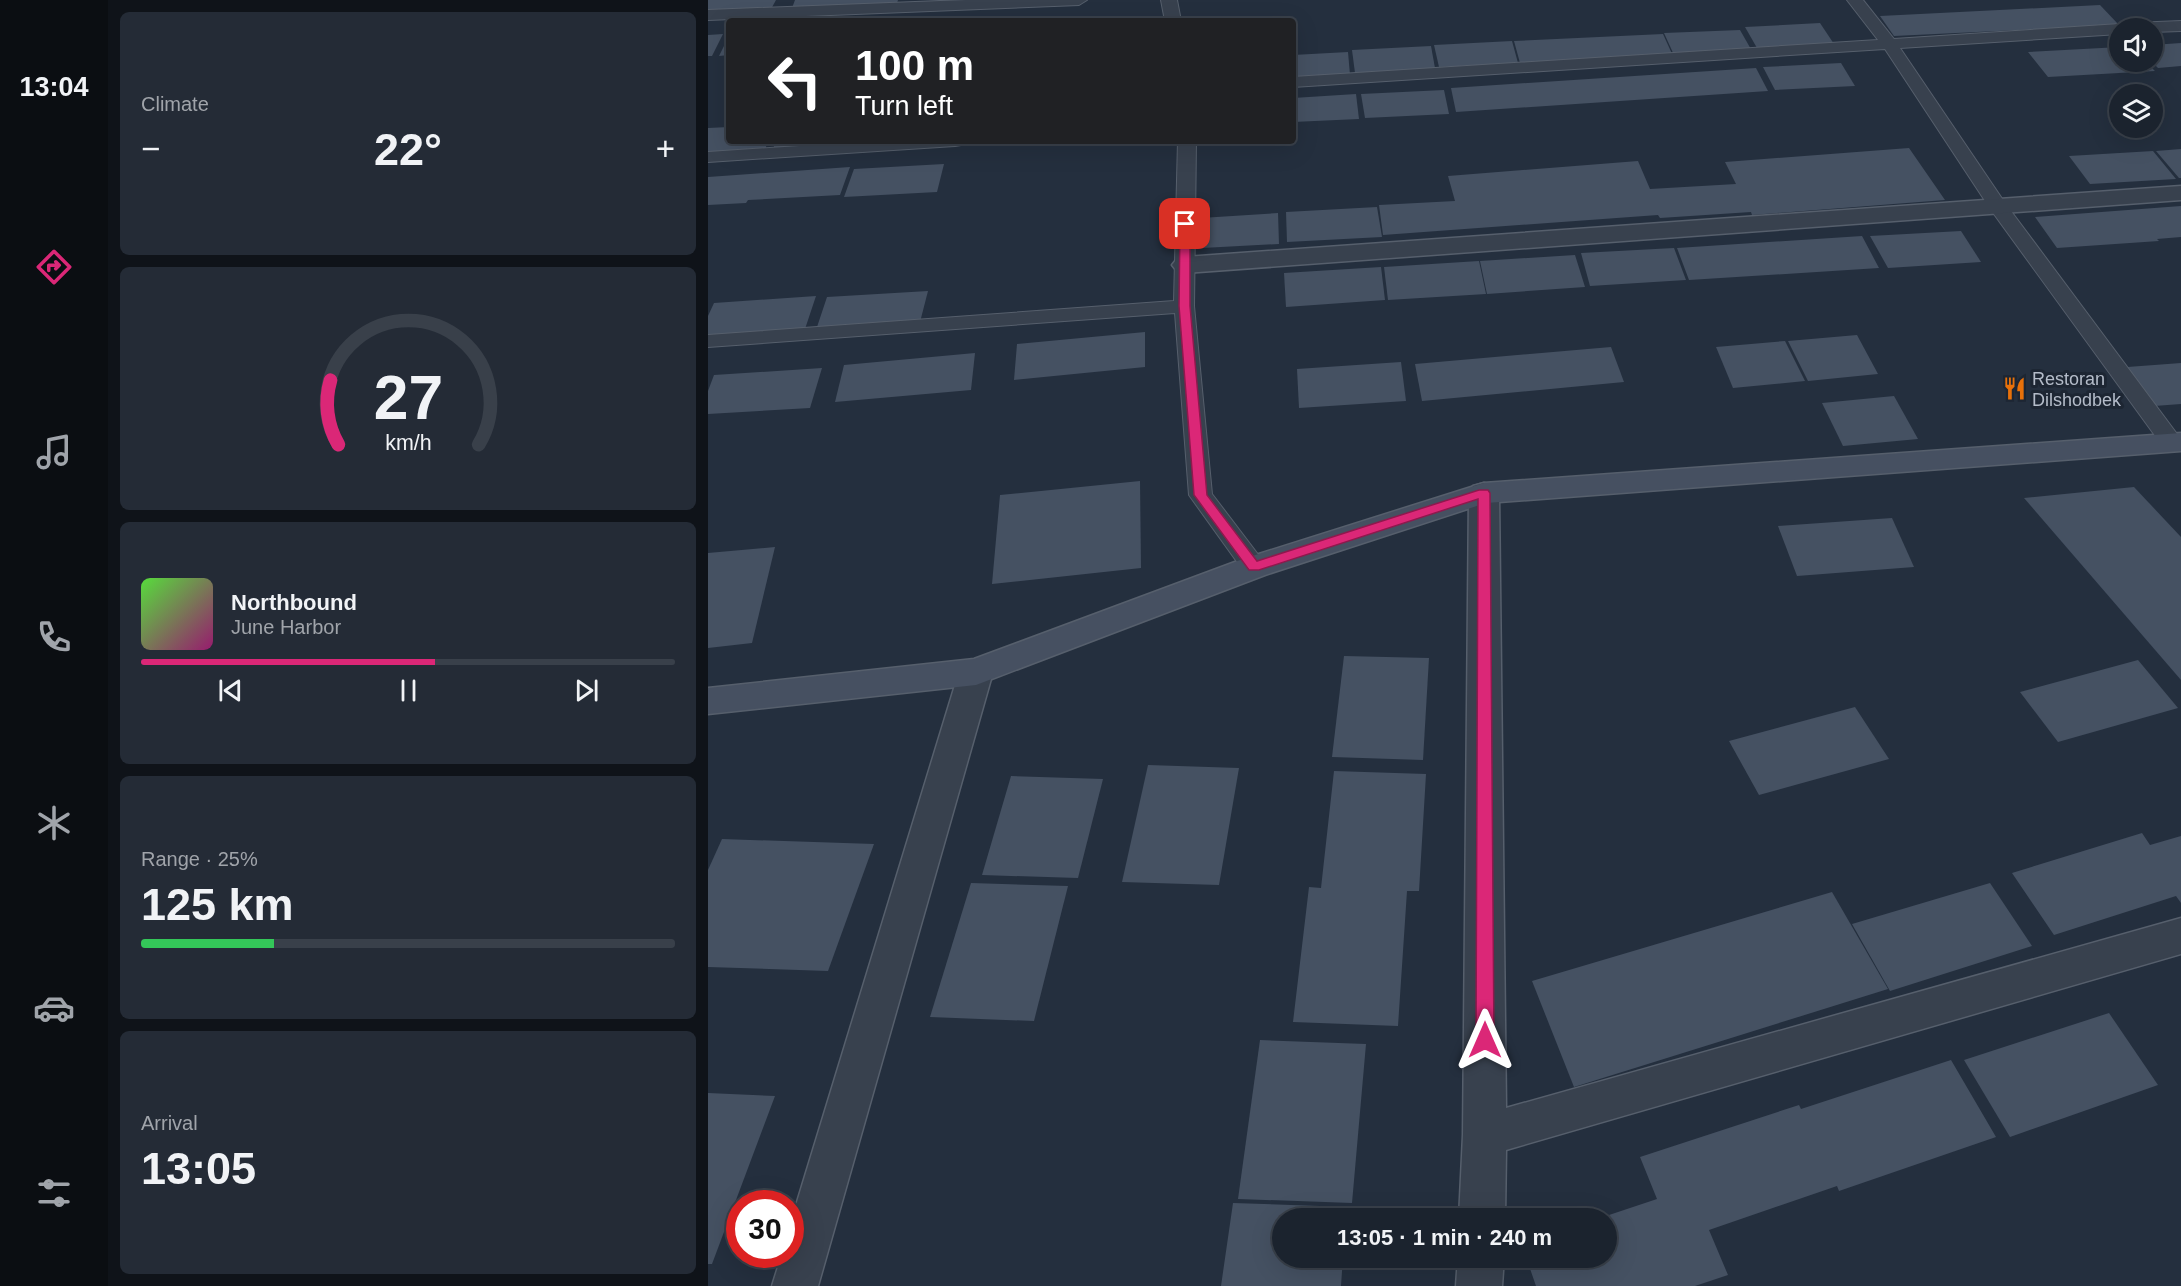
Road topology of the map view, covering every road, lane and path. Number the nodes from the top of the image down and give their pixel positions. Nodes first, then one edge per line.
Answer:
1 (1078, 0) edge
2 (1169, 0) edge
3 (1855, 0) edge
4 (708, 15) edge
5 (1172, 18) edge
6 (2181, 26) edge
7 (2163, 27) edge
8 (2109, 30) edge
9 (1889, 43) junction
10 (1296, 82) edge
11 (909, 144) edge
12 (1187, 144) edge
13 (708, 157) edge
14 (2181, 194) edge
15 (1998, 206) junction
16 (1185, 265) junction
17 (1184, 306) junction
18 (708, 341) edge
19 (2177, 442) edge
20 (1484, 493) junction
21 (1254, 567) junction
22 (976, 672) junction
23 (708, 701) edge
24 (2181, 936) edge
25 (1485, 1135) junction
26 (1482, 1208) edge
27 (1480, 1268) edge
28 (795, 1286) edge
29 (1479, 1286) edge

1 - 4 lane
2 - 5 lane
3 - 9 lane
6 - 7 lane
8 - 9 lane
9 - 10 lane
9 - 15 lane
11 - 13 lane
12 - 16 lane
14 - 15 street
15 - 16 street
15 - 19 lane
16 - 17 lane
17 - 18 lane
17 - 21 lane
19 - 20 street
20 - 21 street
20 - 25 street
21 - 22 street
22 - 23 street
22 - 28 street
24 - 25 street
25 - 26 street
27 - 29 street

